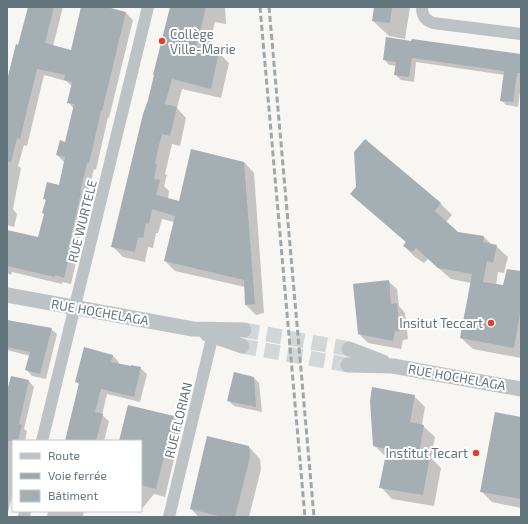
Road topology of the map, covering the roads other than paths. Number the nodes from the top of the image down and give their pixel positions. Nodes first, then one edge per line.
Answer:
1 (148, 7) edge
2 (422, 7) edge
3 (521, 34) edge
4 (7, 295) edge
5 (75, 307) junction
6 (244, 330) tunnel mouth
7 (213, 333) junction
8 (242, 346) tunnel mouth
9 (349, 350) tunnel mouth
10 (348, 365) tunnel mouth
11 (393, 366) junction
12 (521, 389) edge
13 (42, 440) edge
14 (169, 517) edge

1 - 5 street, RUE WURTELE
2 - 3 street
4 - 5 street, RUE HOCHELAGA
5 - 7 street, RUE HOCHELAGA
5 - 13 street, RUE WURTELE
6 - 7 street, RUE HOCHELAGA
7 - 8 street, RUE HOCHELAGA
7 - 14 street, RUE FLORIAN
9 - 11 street, RUE HOCHELAGA
10 - 11 street, RUE HOCHELAGA
11 - 12 street, RUE HOCHELAGA

